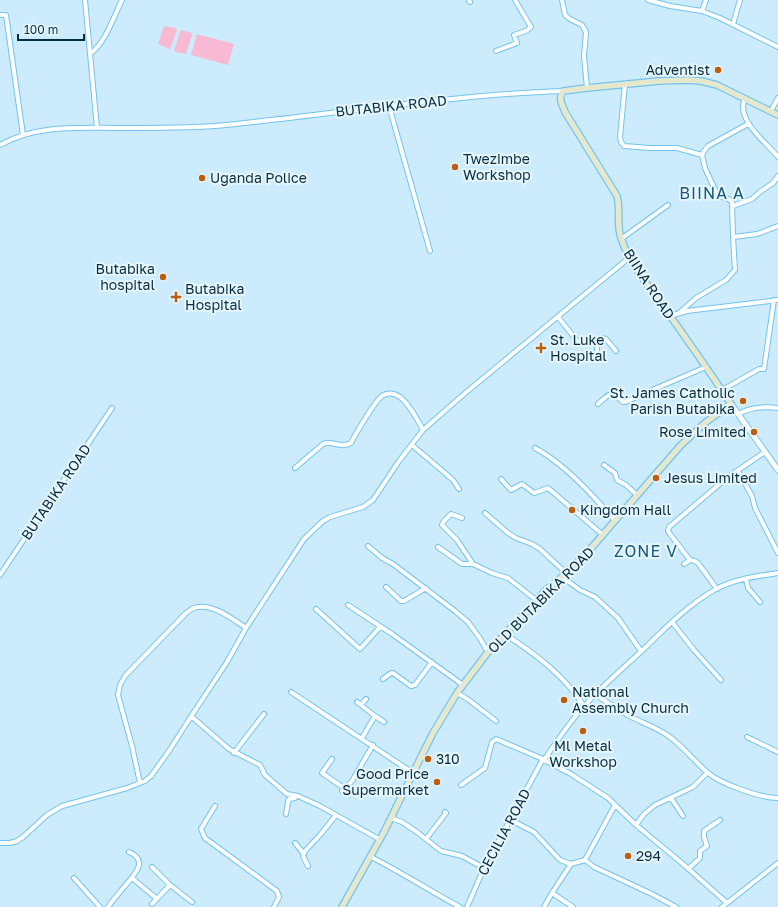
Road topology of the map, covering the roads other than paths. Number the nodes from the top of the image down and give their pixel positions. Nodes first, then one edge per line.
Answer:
1 (85, 0) edge
2 (122, 0) edge
3 (516, 0) edge
4 (562, 0) edge
5 (648, 0) edge
6 (669, 0) edge
7 (706, 0) edge
8 (740, 0) edge
9 (670, 6) junction
10 (702, 12) junction
11 (0, 15) edge
12 (733, 24) junction
13 (778, 47) edge
14 (496, 51) dead end
15 (90, 54) junction
16 (625, 84) junction
17 (587, 88) junction
18 (563, 91) junction
19 (745, 98) junction
20 (778, 98) edge
21 (389, 106) junction
22 (771, 111) junction
23 (778, 115) edge
24 (748, 124) junction
25 (97, 128) junction
26 (23, 135) junction
27 (0, 145) edge
28 (702, 155) junction
29 (778, 157) edge
30 (778, 176) edge
31 (668, 205) dead end
32 (733, 206) junction
33 (778, 226) edge
34 (733, 237) junction
35 (621, 239) junction
36 (430, 251) dead end
37 (630, 257) junction
38 (776, 300) edge
39 (679, 313) junction
40 (670, 316) junction
41 (558, 317) junction
42 (597, 340) junction
43 (616, 352) dead end
44 (596, 355) dead end
45 (706, 367) junction
46 (722, 390) junction
47 (598, 404) dead end
48 (731, 404) junction
49 (112, 408) dead end
50 (778, 408) edge
51 (738, 414) junction
52 (423, 430) junction
53 (412, 445) junction
54 (536, 448) dead end
55 (765, 452) junction
56 (604, 465) dead end
57 (295, 468) dead end
58 (778, 470) edge
59 (738, 471) junction
60 (501, 479) dead end
61 (459, 489) dead end
62 (637, 495) junction
63 (485, 513) dead end
64 (462, 518) dead end
65 (615, 521) junction
66 (603, 535) junction
67 (368, 546) dead end
68 (438, 547) dead end
69 (778, 553) edge
70 (690, 560) junction
71 (473, 564) junction
72 (684, 564) dead end
73 (778, 573) edge
74 (0, 575) edge
75 (564, 575) junction
76 (746, 579) junction
77 (386, 587) dead end
78 (426, 588) junction
79 (717, 589) junction
80 (536, 600) junction
81 (760, 602) dead end
82 (348, 605) dead end
83 (316, 609) dead end
84 (672, 622) junction
85 (380, 627) junction
86 (246, 628) junction
87 (505, 634) junction
88 (641, 651) junction
89 (488, 652) junction
90 (432, 662) junction
91 (383, 679) dead end
92 (721, 680) dead end
93 (463, 685) junction
94 (291, 692) dead end
95 (457, 693) junction
96 (595, 694) junction
97 (366, 699) dead end
98 (357, 702) dead end
99 (361, 705) junction
100 (584, 706) junction
101 (264, 714) dead end
102 (191, 716) junction
103 (376, 716) junction
104 (496, 721) dead end
105 (384, 722) dead end
106 (747, 737) dead end
107 (362, 738) junction
108 (373, 745) junction
109 (778, 752) edge
110 (234, 753) junction
111 (332, 759) dead end
112 (543, 760) junction
113 (413, 773) junction
114 (708, 773) junction
115 (140, 784) junction
116 (461, 785) dead end
117 (301, 797) junction
118 (672, 798) junction
119 (778, 798) edge
120 (615, 805) junction
121 (215, 806) dead end
122 (444, 812) dead end
123 (286, 814) dead end
124 (336, 815) junction
125 (683, 816) dead end
126 (391, 818) junction
127 (511, 820) junction
128 (720, 820) dead end
129 (636, 825) junction
130 (426, 839) junction
131 (380, 841) junction
132 (0, 843) edge
133 (295, 844) dead end
134 (129, 852) dead end
135 (304, 854) junction
136 (371, 857) junction
137 (585, 860) junction
138 (778, 863) edge
139 (570, 864) junction
140 (308, 866) dead end
141 (152, 867) dead end
142 (484, 868) junction
143 (688, 869) junction
144 (74, 878) dead end
145 (132, 878) junction
146 (170, 885) junction
147 (552, 893) junction
148 (157, 899) junction
149 (192, 902) dead end
150 (726, 903) junction
151 (152, 904) dead end
152 (100, 907) edge
153 (108, 907) edge
154 (274, 907) edge
155 (342, 907) edge
156 (460, 907) edge
157 (467, 907) edge
158 (544, 907) edge
159 (573, 907) edge
160 (676, 907) edge
161 (722, 907) edge

1 - 15 street
2 - 15 street
3 - 14 street
4 - 17 street
5 - 9 street
6 - 9 street
7 - 10 street
8 - 12 street
9 - 10 street
10 - 12 street
11 - 26 street
12 - 13 street
15 - 25 street
16 - 17 main road, BUTABIKA ROAD
16 - 19 main road, BUTABIKA ROAD
16 - 28 street
17 - 18 main road, BUTABIKA ROAD
18 - 21 street, BUTABIKA ROAD
18 - 35 main road, BIINA ROAD
19 - 22 main road, BUTABIKA ROAD
19 - 24 street
20 - 22 street
21 - 25 street, BUTABIKA ROAD
21 - 36 street
22 - 23 main road, BUTABIKA ROAD
24 - 28 street
24 - 29 street
25 - 26 street, BUTABIKA ROAD
26 - 27 street, BUTABIKA ROAD
28 - 32 street
30 - 32 street
31 - 35 street
32 - 34 street
33 - 34 street
34 - 39 street
35 - 37 main road, BIINA ROAD
37 - 40 main road, BIINA ROAD
37 - 41 street
38 - 39 street
38 - 46 street
39 - 40 street
40 - 45 main road, BIINA ROAD
41 - 42 street
41 - 52 street
42 - 43 street
42 - 44 street
45 - 46 main road, BIINA ROAD
45 - 47 street
46 - 48 main road, BIINA ROAD
48 - 51 street
48 - 62 main road, OLD BUTABIKA ROAD
49 - 74 street, BUTABIKA ROAD
50 - 51 street
51 - 55 street
52 - 53 street
52 - 57 street
53 - 61 street
53 - 86 street
54 - 65 street
55 - 58 street
55 - 59 street
56 - 62 street
59 - 69 street
59 - 70 street
60 - 66 street
62 - 65 main road, OLD BUTABIKA ROAD
63 - 75 street
64 - 71 street
65 - 66 main road, OLD BUTABIKA ROAD
66 - 75 main road, OLD BUTABIKA ROAD
67 - 78 street
68 - 71 street
70 - 72 street
70 - 79 street
71 - 80 street
73 - 76 street, CECILIA ROAD
75 - 80 main road, OLD BUTABIKA ROAD
75 - 88 street
76 - 79 street, CECILIA ROAD
76 - 81 street
77 - 78 street
78 - 89 street
79 - 84 street, CECILIA ROAD
80 - 87 main road, OLD BUTABIKA ROAD
82 - 85 street
83 - 85 street
84 - 88 street, CECILIA ROAD
84 - 92 street
85 - 90 street
86 - 102 street
86 - 115 street
87 - 89 main road, OLD BUTABIKA ROAD
87 - 100 street
88 - 96 street, CECILIA ROAD
89 - 93 main road, OLD BUTABIKA ROAD
90 - 91 street
90 - 93 street
93 - 95 main road, OLD BUTABIKA ROAD
94 - 107 street
95 - 104 street
95 - 113 main road, OLD BUTABIKA ROAD
96 - 100 street, CECILIA ROAD
96 - 114 street
97 - 99 street
98 - 99 street
99 - 103 street
100 - 112 street, CECILIA ROAD
101 - 110 street
102 - 110 street
102 - 115 street
103 - 105 street
103 - 107 street
106 - 109 street
107 - 108 street
108 - 111 street
108 - 113 street
110 - 117 street
112 - 116 street
112 - 120 street
112 - 127 street, CECILIA ROAD
113 - 126 main road, OLD BUTABIKA ROAD
114 - 118 street
114 - 119 street
115 - 132 street
117 - 123 street
117 - 124 street
118 - 125 street
118 - 129 street
120 - 129 street
120 - 137 street
121 - 154 street
122 - 130 street
124 - 131 street
124 - 135 street
126 - 130 street
126 - 131 main road, OLD BUTABIKA ROAD
127 - 139 street
127 - 142 street, CECILIA ROAD
128 - 143 street
129 - 143 street
130 - 142 street
131 - 136 main road, OLD BUTABIKA ROAD
133 - 135 street
134 - 145 street
135 - 140 street
136 - 155 main road, OLD BUTABIKA ROAD
136 - 156 street
137 - 139 street
137 - 160 street
138 - 150 street
139 - 147 street
141 - 146 street
142 - 157 street, CECILIA ROAD
143 - 150 street
144 - 152 street
145 - 148 street
145 - 153 street
146 - 148 street
146 - 149 street
147 - 158 street
147 - 159 street
148 - 151 street
150 - 161 street

